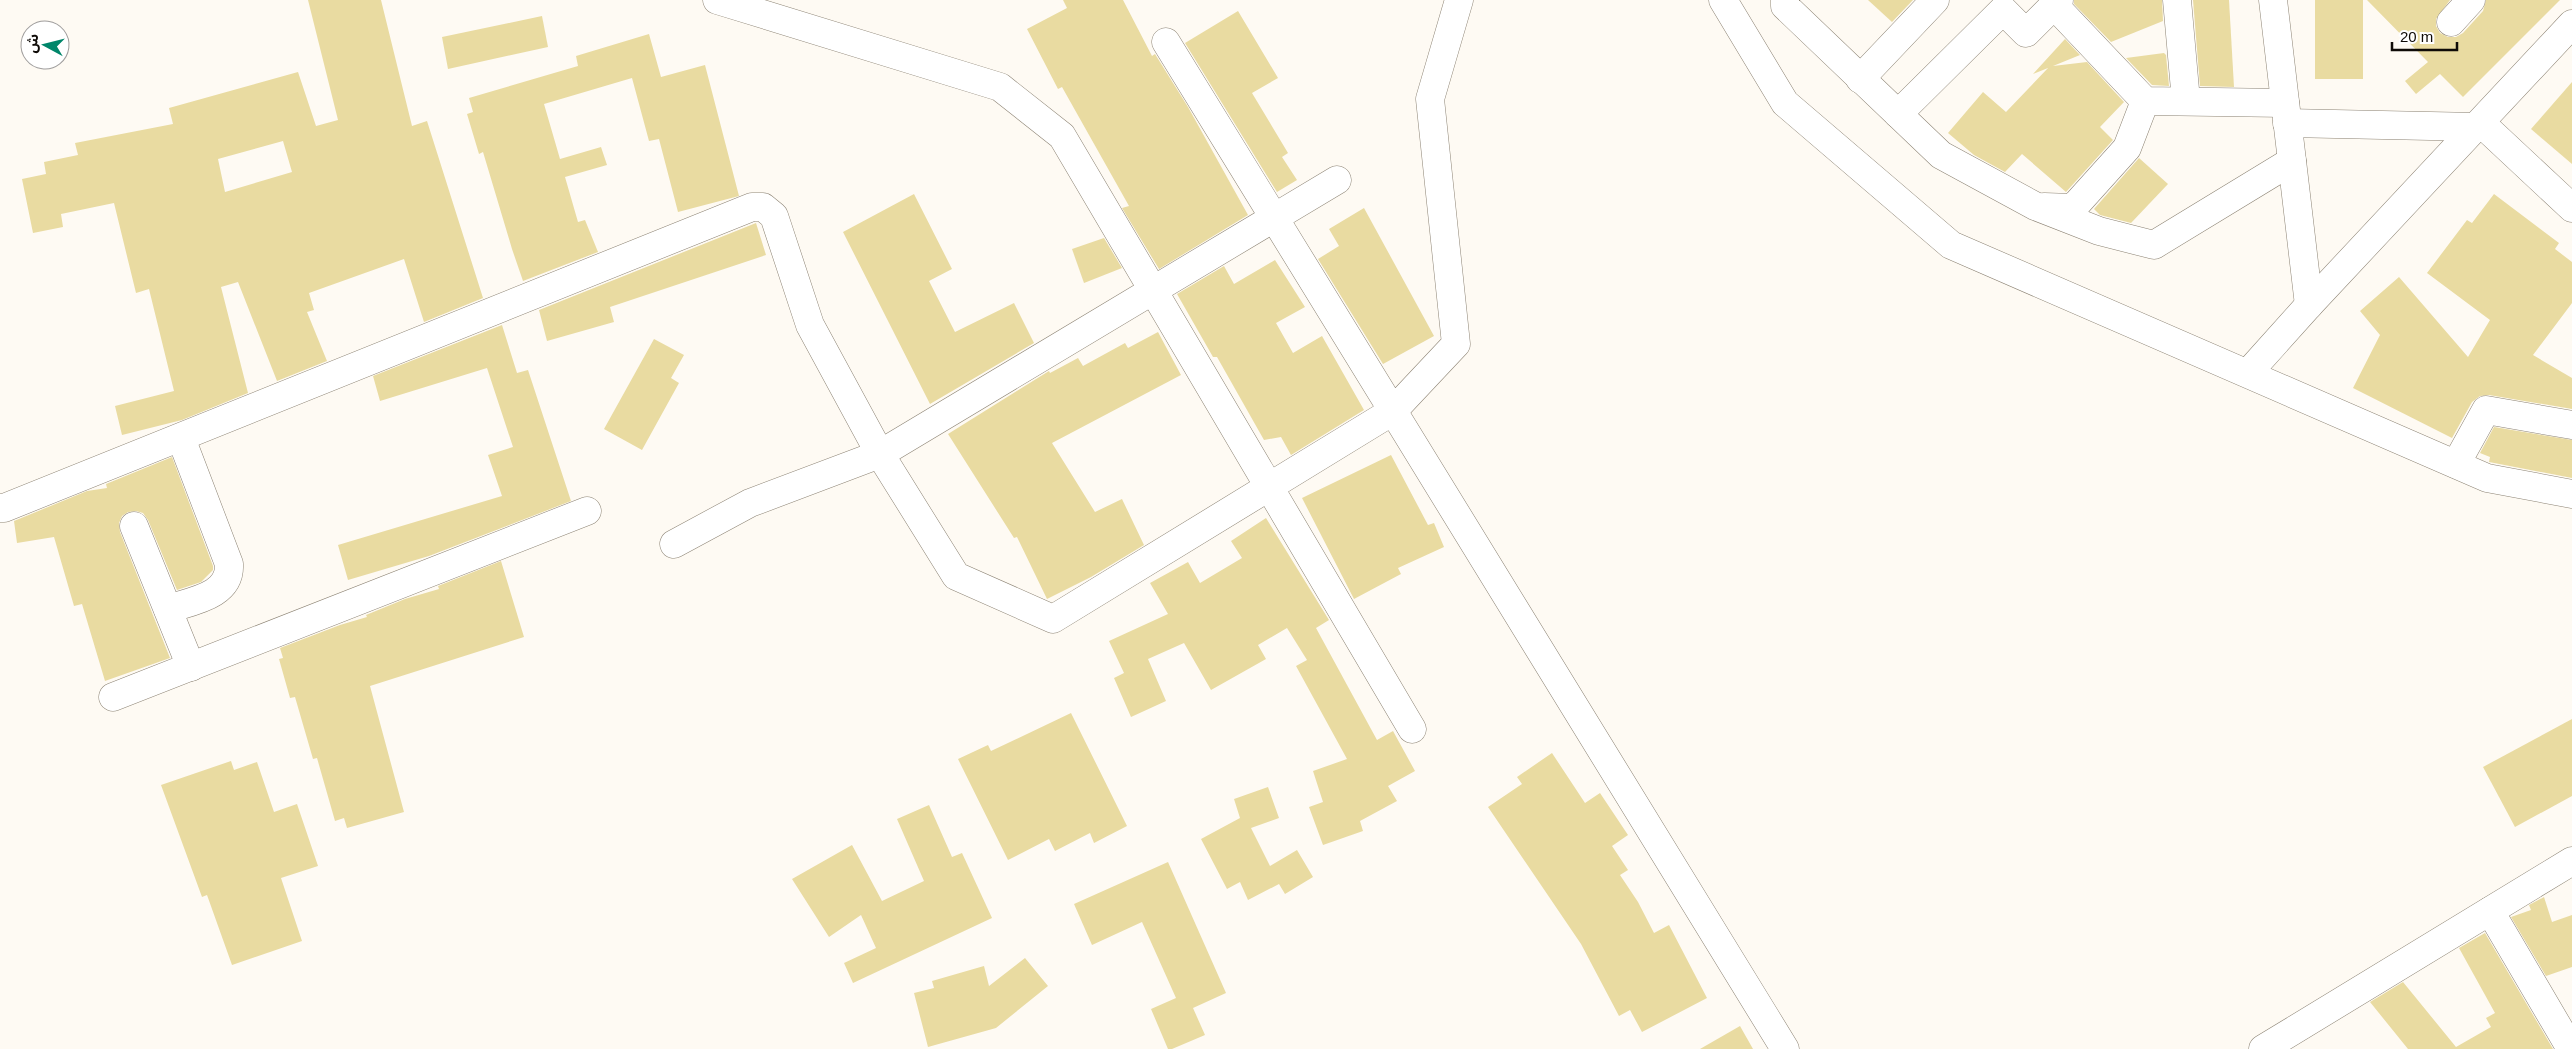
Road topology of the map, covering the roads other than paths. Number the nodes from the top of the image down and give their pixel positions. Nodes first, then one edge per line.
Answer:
1 (717, 0) edge
2 (1460, 0) edge
3 (1723, 0) edge
4 (1785, 0) edge
5 (1935, 0) edge
6 (2177, 0) edge
7 (2273, 0) edge
8 (2471, 0) edge
9 (2057, 3) edge
10 (2451, 22) dead end
11 (2572, 24) edge
12 (1166, 42) dead end
13 (1860, 79) junction
14 (2144, 101) junction
15 (2186, 101) junction
16 (2286, 113) junction
17 (1898, 114) junction
18 (2480, 125) junction
19 (2292, 162) junction
20 (1337, 180) dead end
21 (2035, 206) junction
22 (2572, 208) edge
23 (1274, 218) junction
24 (1153, 291) junction
25 (2309, 305) junction
26 (2248, 373) junction
27 (1393, 411) junction
28 (2572, 425) edge
29 (181, 438) junction
30 (880, 454) junction
31 (2456, 464) junction
32 (1269, 487) junction
33 (2572, 494) edge
34 (0, 508) edge
35 (587, 511) dead end
36 (134, 526) dead end
37 (674, 544) dead end
38 (168, 609) junction
39 (191, 667) junction
40 (113, 697) dead end
41 (1412, 729) dead end
42 (2572, 861) edge
43 (2490, 911) junction
44 (1785, 1049) edge
45 (2263, 1049) edge
46 (2571, 1049) edge

1 - 24 street
2 - 27 street
3 - 26 street
4 - 13 street
5 - 13 street
6 - 15 street
7 - 16 street
8 - 10 street
9 - 14 street
9 - 17 street
11 - 18 street
12 - 23 street
13 - 17 street
14 - 15 street
14 - 21 street
15 - 16 street
16 - 18 street
16 - 19 street
17 - 21 street
18 - 22 street
18 - 25 street
19 - 21 street
19 - 25 street
20 - 23 street
23 - 24 street
23 - 27 street
24 - 30 street
24 - 32 street
25 - 26 street
26 - 31 street
27 - 32 street
27 - 44 street
28 - 31 street
29 - 30 street
29 - 34 street
29 - 38 street
30 - 32 street
30 - 37 street
31 - 33 street
32 - 41 street
35 - 39 street
36 - 38 street
38 - 39 street
39 - 40 street
42 - 43 street
43 - 45 street
43 - 46 street

